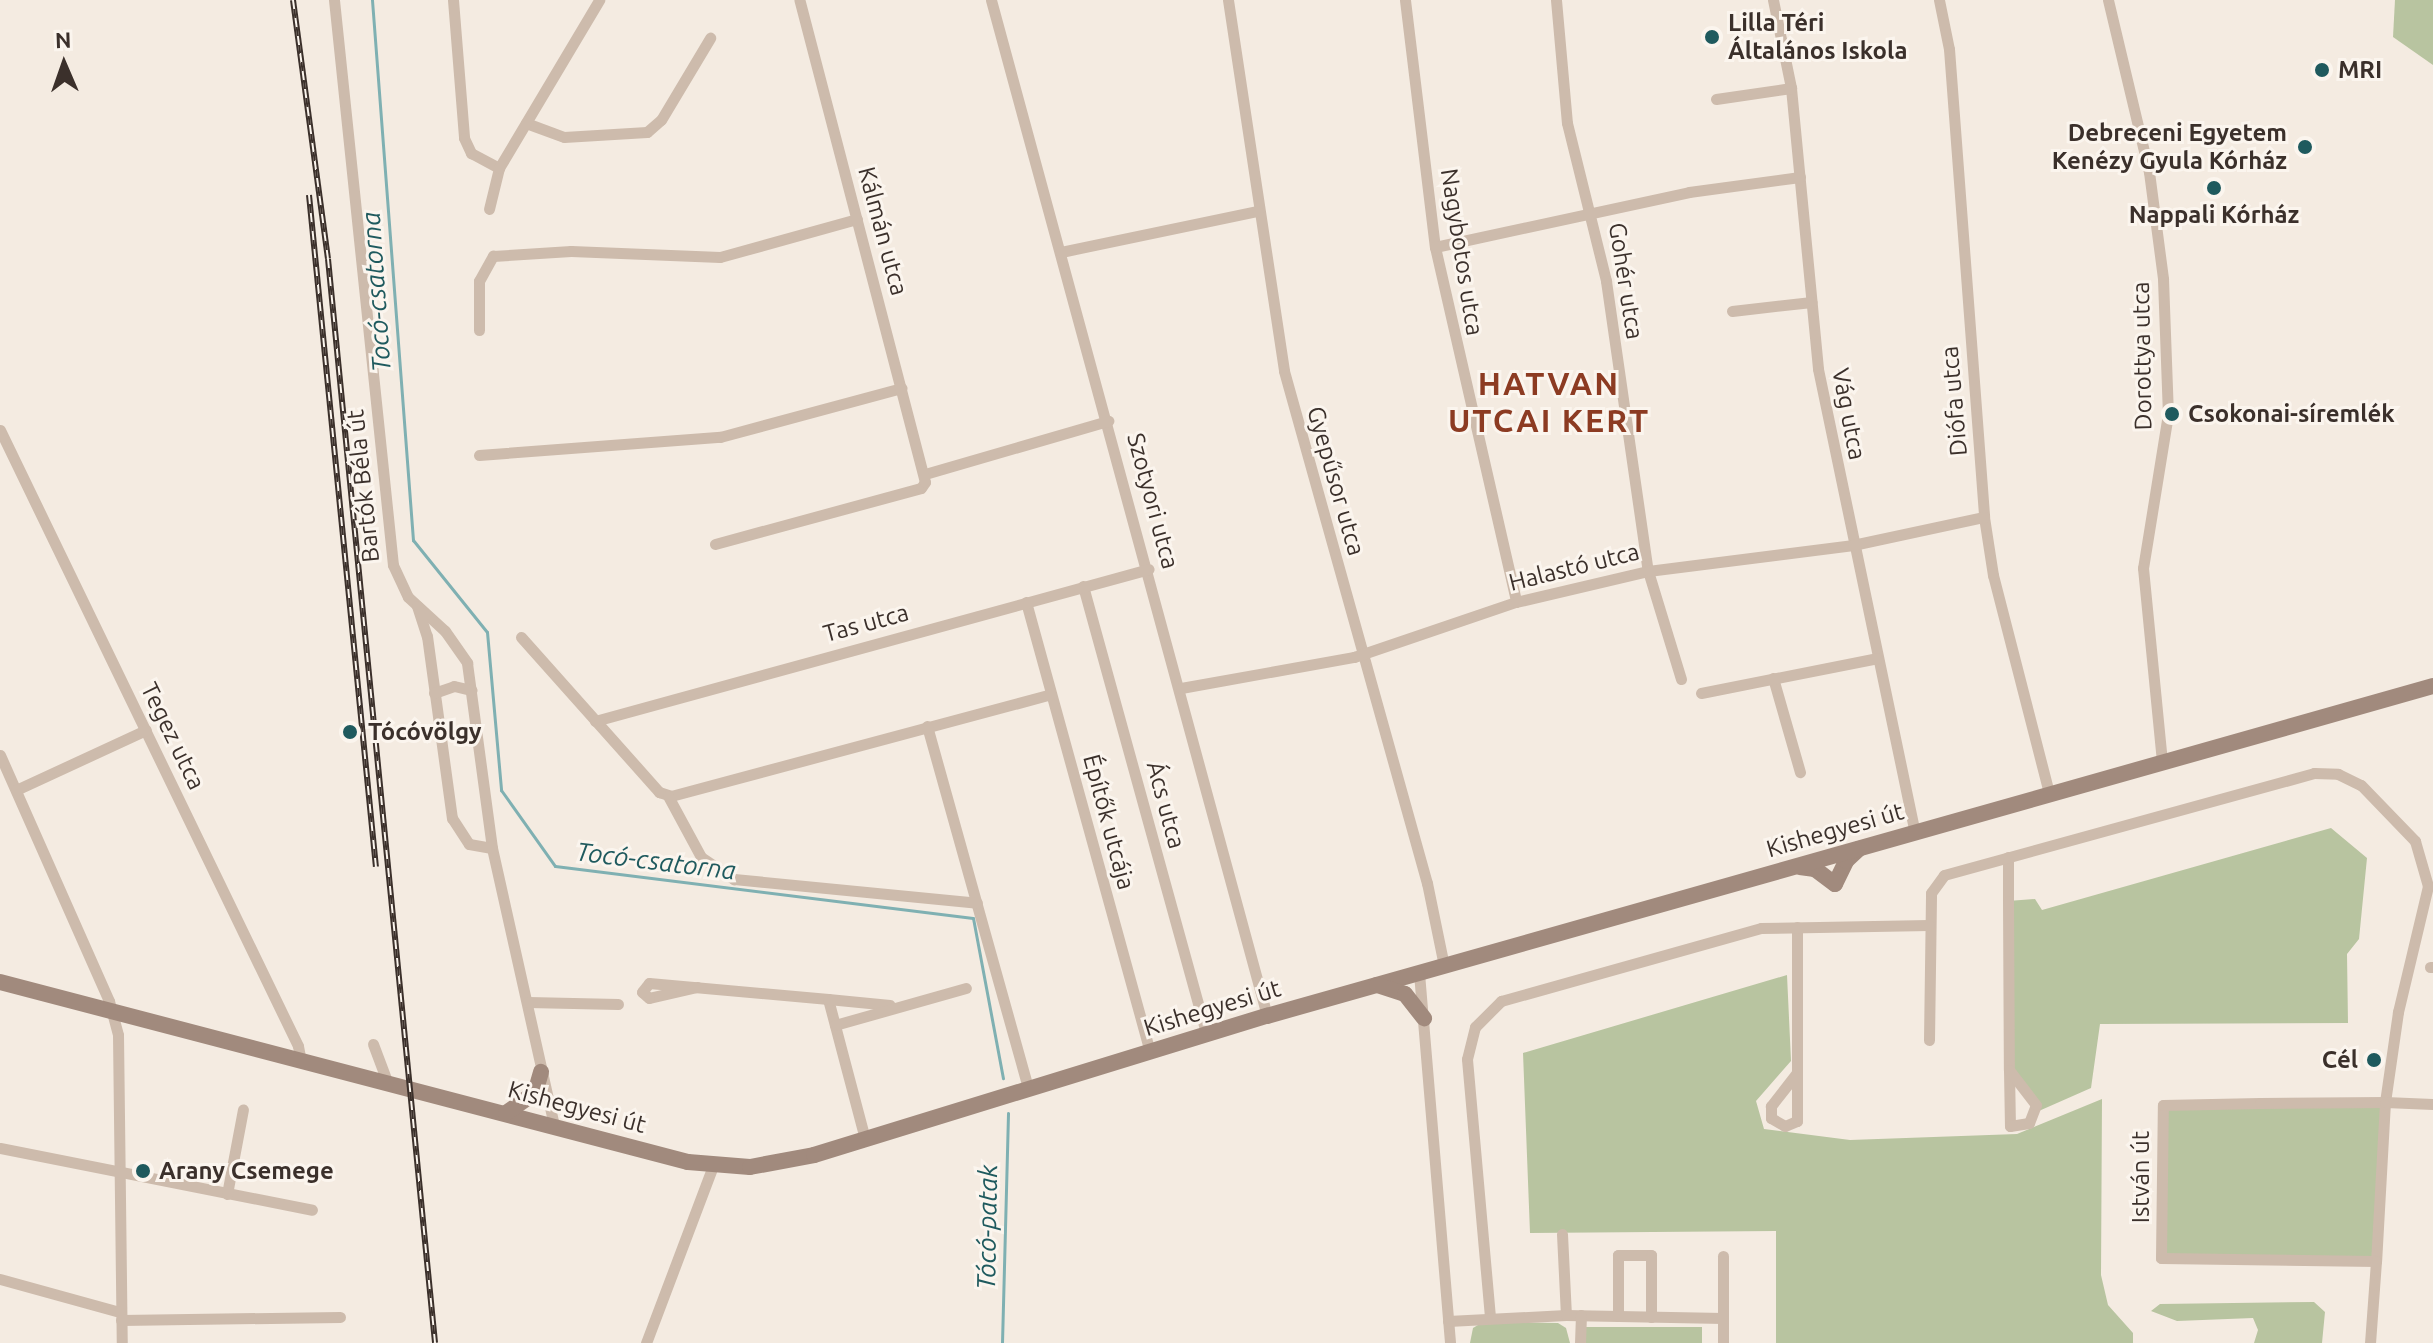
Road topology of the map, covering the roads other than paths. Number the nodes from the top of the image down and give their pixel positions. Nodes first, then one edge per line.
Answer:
1 (334, 0) edge
2 (453, 0) edge
3 (599, 0) edge
4 (799, 0) edge
5 (991, 0) edge
6 (1228, 0) edge
7 (1405, 0) edge
8 (1556, 0) edge
9 (1773, 0) edge
10 (1939, 0) edge
11 (2108, 0) edge
12 (710, 38) dead end
13 (1791, 88) junction
14 (1716, 99) dead end
15 (526, 123) junction
16 (499, 168) junction
17 (1800, 177) junction
18 (489, 209) dead end
19 (1258, 211) junction
20 (1592, 212) junction
21 (857, 219) junction
22 (1435, 247) junction
23 (1061, 252) junction
24 (1811, 302) junction
25 (1732, 311) dead end
26 (479, 330) dead end
27 (902, 388) junction
28 (1108, 421) junction
29 (0, 430) edge
30 (479, 455) dead end
31 (925, 474) junction
32 (1984, 517) junction
33 (715, 544) dead end
34 (1853, 545) junction
35 (1149, 569) junction
36 (1648, 571) junction
37 (1083, 586) junction
38 (1026, 602) junction
39 (1516, 602) junction
40 (417, 606) junction
41 (521, 637) dead end
42 (1363, 652) junction
43 (1877, 658) junction
44 (1773, 678) junction
45 (1681, 679) dead end
46 (2433, 686) edge
47 (1181, 688) junction
48 (472, 690) junction
49 (434, 693) junction
50 (1701, 693) dead end
51 (1051, 694) junction
52 (595, 721) junction
53 (927, 726) junction
54 (146, 730) junction
55 (0, 755) edge
56 (2162, 762) junction
57 (1800, 772) dead end
58 (16, 790) junction
59 (2049, 793) junction
60 (664, 794) junction
61 (1915, 832) junction
62 (492, 848) junction
63 (1860, 848) junction
64 (2008, 857) junction
65 (1798, 866) junction
66 (977, 903) junction
67 (1929, 925) junction
68 (1797, 927) junction
69 (1444, 966) junction
70 (1419, 973) junction
71 (0, 982) edge
72 (1376, 985) junction
73 (697, 987) dead end
74 (966, 988) dead end
75 (828, 999) junction
76 (528, 1002) junction
77 (861, 1002) junction
78 (618, 1004) dead end
79 (899, 1005) junction
80 (112, 1012) junction
81 (1267, 1016) junction
82 (861, 1017) junction
83 (1424, 1018) junction
84 (835, 1025) junction
85 (1207, 1035) junction
86 (1929, 1040) dead end
87 (373, 1044) dead end
88 (1150, 1052) junction
89 (301, 1062) junction
90 (2009, 1070) junction
91 (541, 1072) junction
92 (1796, 1074) dead end
93 (388, 1084) junction
94 (1028, 1087) junction
95 (2385, 1102) junction
96 (2433, 1104) edge
97 (243, 1109) dead end
98 (506, 1113) junction
99 (554, 1125) junction
100 (865, 1139) junction
101 (0, 1148) edge
102 (713, 1166) junction
103 (121, 1171) junction
104 (227, 1194) junction
105 (312, 1210) dead end
106 (1562, 1234) dead end
107 (1723, 1256) dead end
108 (2376, 1261) junction
109 (0, 1279) edge
110 (1566, 1315) junction
111 (1581, 1315) junction
112 (121, 1316) junction
113 (1618, 1316) junction
114 (340, 1317) dead end
115 (1490, 1317) junction
116 (1651, 1317) junction
117 (1723, 1318) junction
118 (1448, 1321) junction
119 (122, 1343) edge
120 (646, 1343) edge
121 (1450, 1343) edge
122 (1580, 1343) edge
123 (1723, 1343) edge
124 (2370, 1343) edge

1 - 40 street, Bartók Béla út
2 - 16 street
3 - 15 street
4 - 21 street, Kálmán utca
5 - 23 street, Szotyori utca
6 - 19 street, Gyepűsor utca
7 - 22 street, Nagybotos utca
8 - 20 street, Gohér utca
9 - 13 street, Vág utca
10 - 32 street, Diófa utca
11 - 56 street, Dorottya utca
12 - 15 street
13 - 14 street
13 - 17 street, Vág utca
15 - 16 street
16 - 18 street
17 - 20 street
17 - 24 street, Vág utca
19 - 23 street
19 - 42 street, Gyepűsor utca
20 - 22 street
20 - 36 street, Gohér utca
21 - 26 street
21 - 27 street, Kálmán utca
22 - 39 street, Nagybotos utca
23 - 28 street, Szotyori utca
24 - 25 street
24 - 34 street, Vág utca
27 - 30 street
27 - 31 street, Kálmán utca
28 - 31 street
28 - 35 street, Szotyori utca
29 - 54 street, Tegez utca
31 - 33 street
32 - 34 street, Halastó utca
32 - 59 street, Diófa utca
34 - 36 street, Halastó utca
34 - 43 street, Vág utca
35 - 37 street, Tas utca
35 - 47 street, Szotyori utca
36 - 39 street, Halastó utca
36 - 45 street, Gohér utca
37 - 38 street, Tas utca
37 - 85 street, Ács utca
38 - 51 street, Építők utcája
38 - 52 street, Tas utca
39 - 42 street, Halastó utca
40 - 48 street, Bartók Béla út
40 - 49 street
41 - 52 street
42 - 47 street, Halastó utca
42 - 69 street, Gyepűsor utca
43 - 44 street
43 - 61 street, Vág utca
44 - 50 street
44 - 57 street
46 - 56 street, Kishegyesi út
47 - 81 street, Szotyori utca
48 - 49 street
48 - 62 street, Bartók Béla út
49 - 62 street
51 - 53 street
51 - 88 street, Építők utcája
52 - 60 street
53 - 60 street
53 - 66 street
54 - 58 street
54 - 89 street, Tegez utca
55 - 58 street
56 - 59 street, Kishegyesi út
58 - 80 street
59 - 61 street, Kishegyesi út
60 - 66 street
61 - 63 street, Kishegyesi út
62 - 76 street, Bartók Béla út
63 - 65 street, Kishegyesi út
63 - 65 street
64 - 67 street
64 - 90 street
64 - 95 street
65 - 69 street, Kishegyesi út
66 - 94 street
67 - 68 street
67 - 86 street
68 - 92 street
68 - 115 street
69 - 70 street, Kishegyesi út
70 - 72 street, Kishegyesi út
70 - 83 street
71 - 80 street, Kishegyesi út
72 - 81 street, Kishegyesi út
72 - 83 street
73 - 75 street
74 - 79 street
75 - 77 street
75 - 84 street
76 - 78 street
76 - 91 street, Bartók Béla út
77 - 79 street
77 - 82 street
79 - 82 street
80 - 89 street, Kishegyesi út
80 - 103 street
81 - 85 street, Kishegyesi út
82 - 84 street
83 - 118 street
84 - 100 street
85 - 88 street, Kishegyesi út
87 - 93 street
88 - 94 street, Kishegyesi út
89 - 93 street, Kishegyesi út
90 - 90 street
91 - 98 street
91 - 99 street, Bartók Béla út
93 - 98 street, Kishegyesi út
94 - 100 street, Kishegyesi út
95 - 96 street, István út
95 - 108 street
95 - 108 street, István út
97 - 104 street
98 - 99 street, Kishegyesi út
99 - 102 street, Kishegyesi út
100 - 102 street, Kishegyesi út
101 - 103 street
102 - 120 street
103 - 104 street
103 - 112 street
104 - 105 street
106 - 110 street
107 - 117 street
108 - 124 street
109 - 112 street
110 - 111 street
110 - 115 street
111 - 113 street
111 - 122 street
112 - 114 street
112 - 119 street
113 - 116 street
113 - 116 street
115 - 118 street
116 - 117 street
117 - 123 street
118 - 121 street

